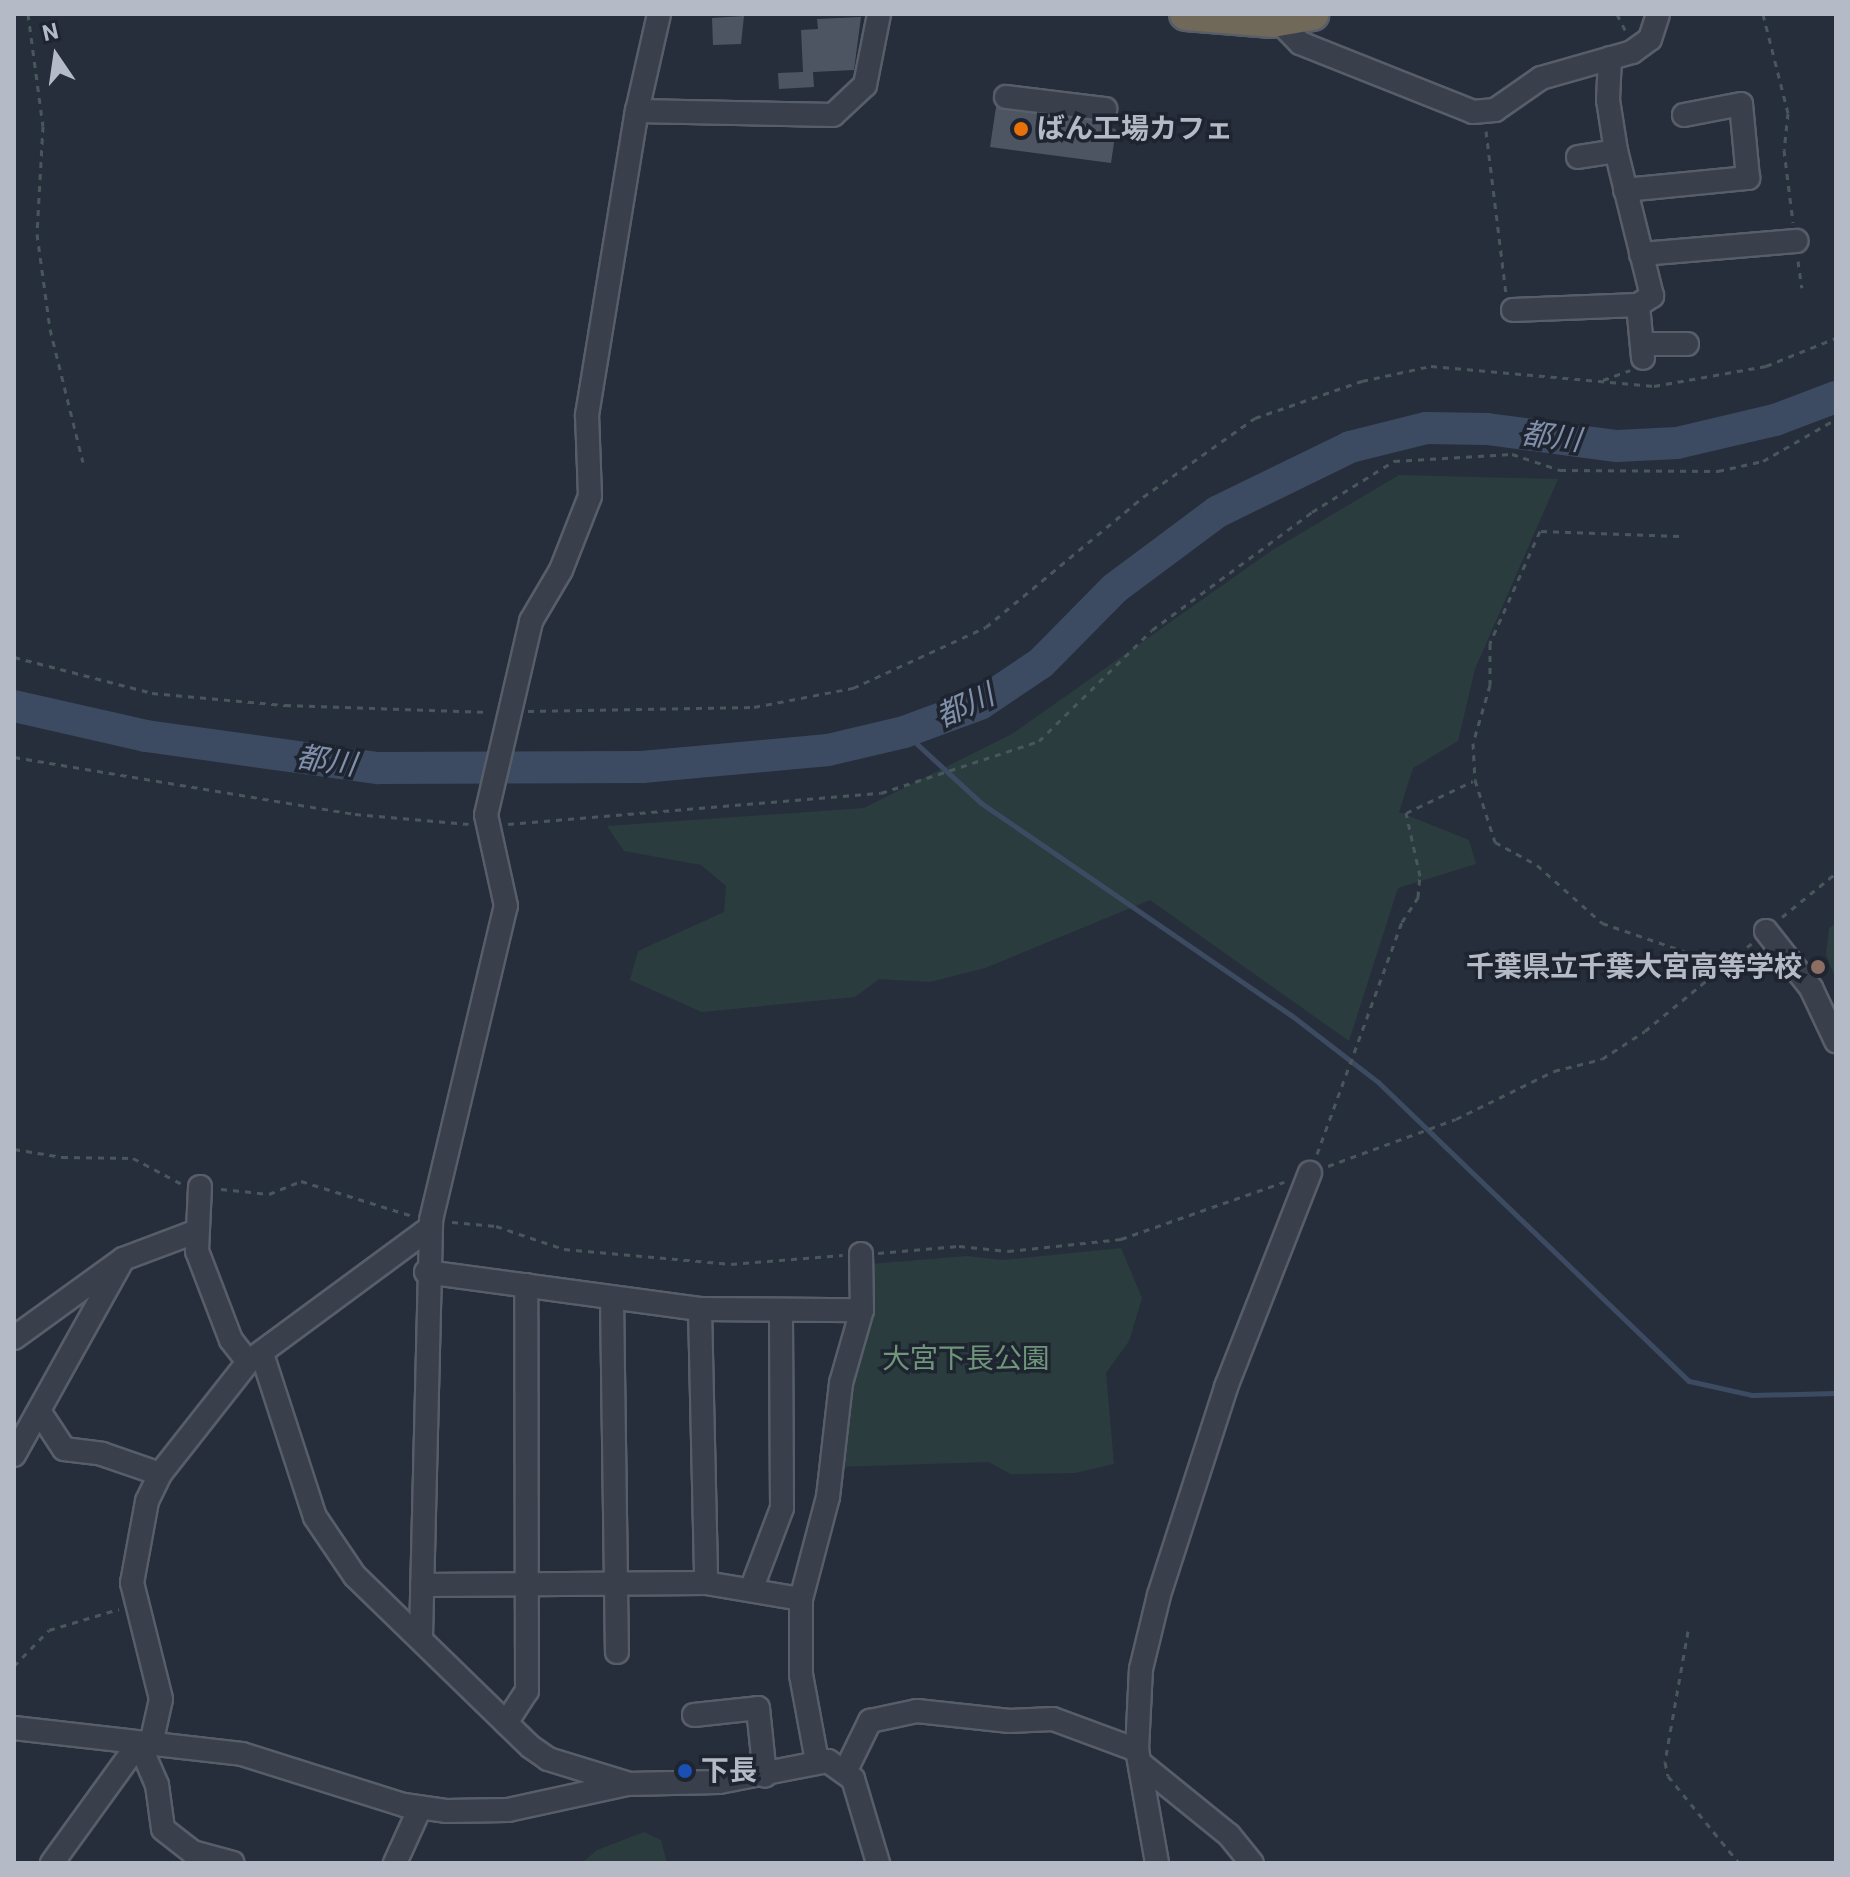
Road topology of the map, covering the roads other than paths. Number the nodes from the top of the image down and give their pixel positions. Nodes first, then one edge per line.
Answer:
1 (659, 14) edge
2 (879, 14) edge
3 (1186, 14) edge
4 (1312, 14) edge
5 (1658, 14) edge
6 (1278, 20) junction
7 (1610, 58) junction
8 (1006, 97) dead end
9 (1105, 109) dead end
10 (637, 111) junction
11 (1684, 115) dead end
12 (1616, 151) junction
13 (1578, 157) dead end
14 (1625, 190) junction
15 (1796, 241) road end
16 (1641, 254) junction
17 (1638, 305) junction
18 (1513, 310) road end
19 (1687, 344) dead end
20 (1766, 931) road end
21 (1836, 1041) edge
22 (1310, 1173) road end
23 (200, 1187) road end
24 (431, 1223) junction
25 (195, 1232) junction
26 (861, 1254) dead end
27 (123, 1259) junction
28 (426, 1272) junction
29 (526, 1285) junction
30 (612, 1298) junction
31 (700, 1309) junction
32 (781, 1310) junction
33 (862, 1310) junction
34 (14, 1338) edge
35 (255, 1358) junction
36 (39, 1411) junction
37 (14, 1455) edge
38 (160, 1474) junction
39 (618, 1583) junction
40 (706, 1583) junction
41 (527, 1584) junction
42 (422, 1585) junction
43 (751, 1590) junction
44 (801, 1599) junction
45 (421, 1637) junction
46 (617, 1652) dead end
47 (694, 1715) dead end
48 (506, 1723) junction
49 (14, 1728) edge
50 (145, 1743) junction
51 (1138, 1757) junction
52 (817, 1761) junction
53 (846, 1770) junction
54 (765, 1776) junction
55 (627, 1784) junction
56 (420, 1808) junction
57 (52, 1863) edge
58 (233, 1863) edge
59 (395, 1863) edge
60 (878, 1863) edge
61 (1157, 1863) edge
62 (1252, 1863) edge

1 - 10 street
2 - 10 street
3 - 6 highway
4 - 6 highway
5 - 7 street
6 - 7 street
7 - 12 street
8 - 9 street
10 - 24 street
11 - 14 street
12 - 13 street
12 - 14 street
14 - 16 street
15 - 16 street
16 - 17 street
17 - 18 street
17 - 19 street
20 - 21 street
22 - 51 street
23 - 25 street
24 - 28 street
24 - 35 street
25 - 27 street
25 - 35 street
26 - 33 street
27 - 34 street
27 - 36 street
28 - 29 street
28 - 42 street
29 - 30 street
29 - 41 street
30 - 31 street
30 - 39 street
31 - 32 street
31 - 40 street
32 - 33 street
32 - 43 street
33 - 44 street
35 - 38 street
35 - 45 street
36 - 37 street
36 - 38 street
38 - 50 street
39 - 40 street
39 - 41 street
39 - 46 street
40 - 43 street
41 - 42 street
41 - 48 street
42 - 45 street
43 - 44 street
44 - 52 street
45 - 48 street
47 - 54 street
48 - 55 street
49 - 50 street
50 - 56 street
50 - 57 street
50 - 58 street
51 - 53 street
51 - 61 street
51 - 62 street
52 - 53 street
52 - 54 street
53 - 60 street
54 - 55 street
55 - 56 street
56 - 59 street

